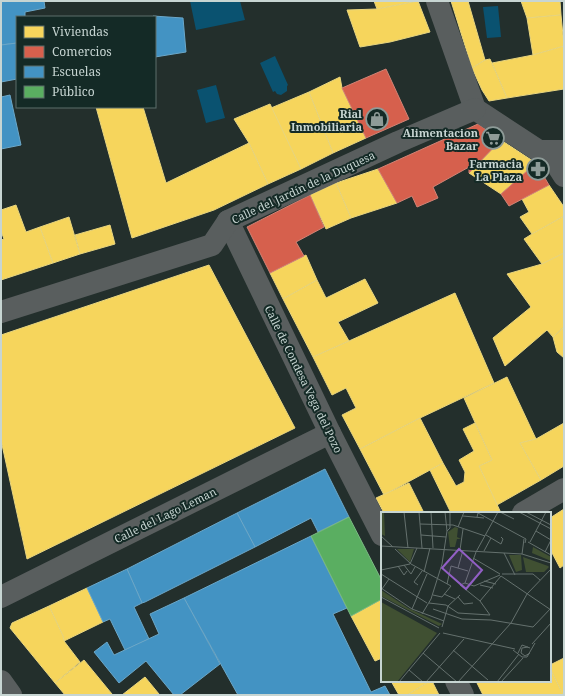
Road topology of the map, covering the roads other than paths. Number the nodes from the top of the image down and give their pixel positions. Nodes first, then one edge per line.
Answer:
1 (437, 1) edge
2 (475, 109) junction
3 (556, 151) edge
4 (564, 176) edge
5 (228, 221) junction
6 (1, 312) edge
7 (330, 433) junction
8 (564, 489) edge
9 (526, 512) edge
10 (381, 533) edge
11 (1, 597) edge
12 (1, 682) edge
13 (456, 682) edge
14 (11, 695) edge
15 (463, 695) edge

1 - 2 street
2 - 3 street
2 - 5 street, Calle del Jardín de la Duquesa
3 - 4 street
5 - 6 street, Calle del Jardín de la Duquesa
5 - 7 street, Calle de Condesa Vega del Pozo
7 - 10 street, Calle de Condesa Vega del Pozo
7 - 11 street, Calle del Lago Leman
8 - 9 street
12 - 14 street
13 - 15 street

